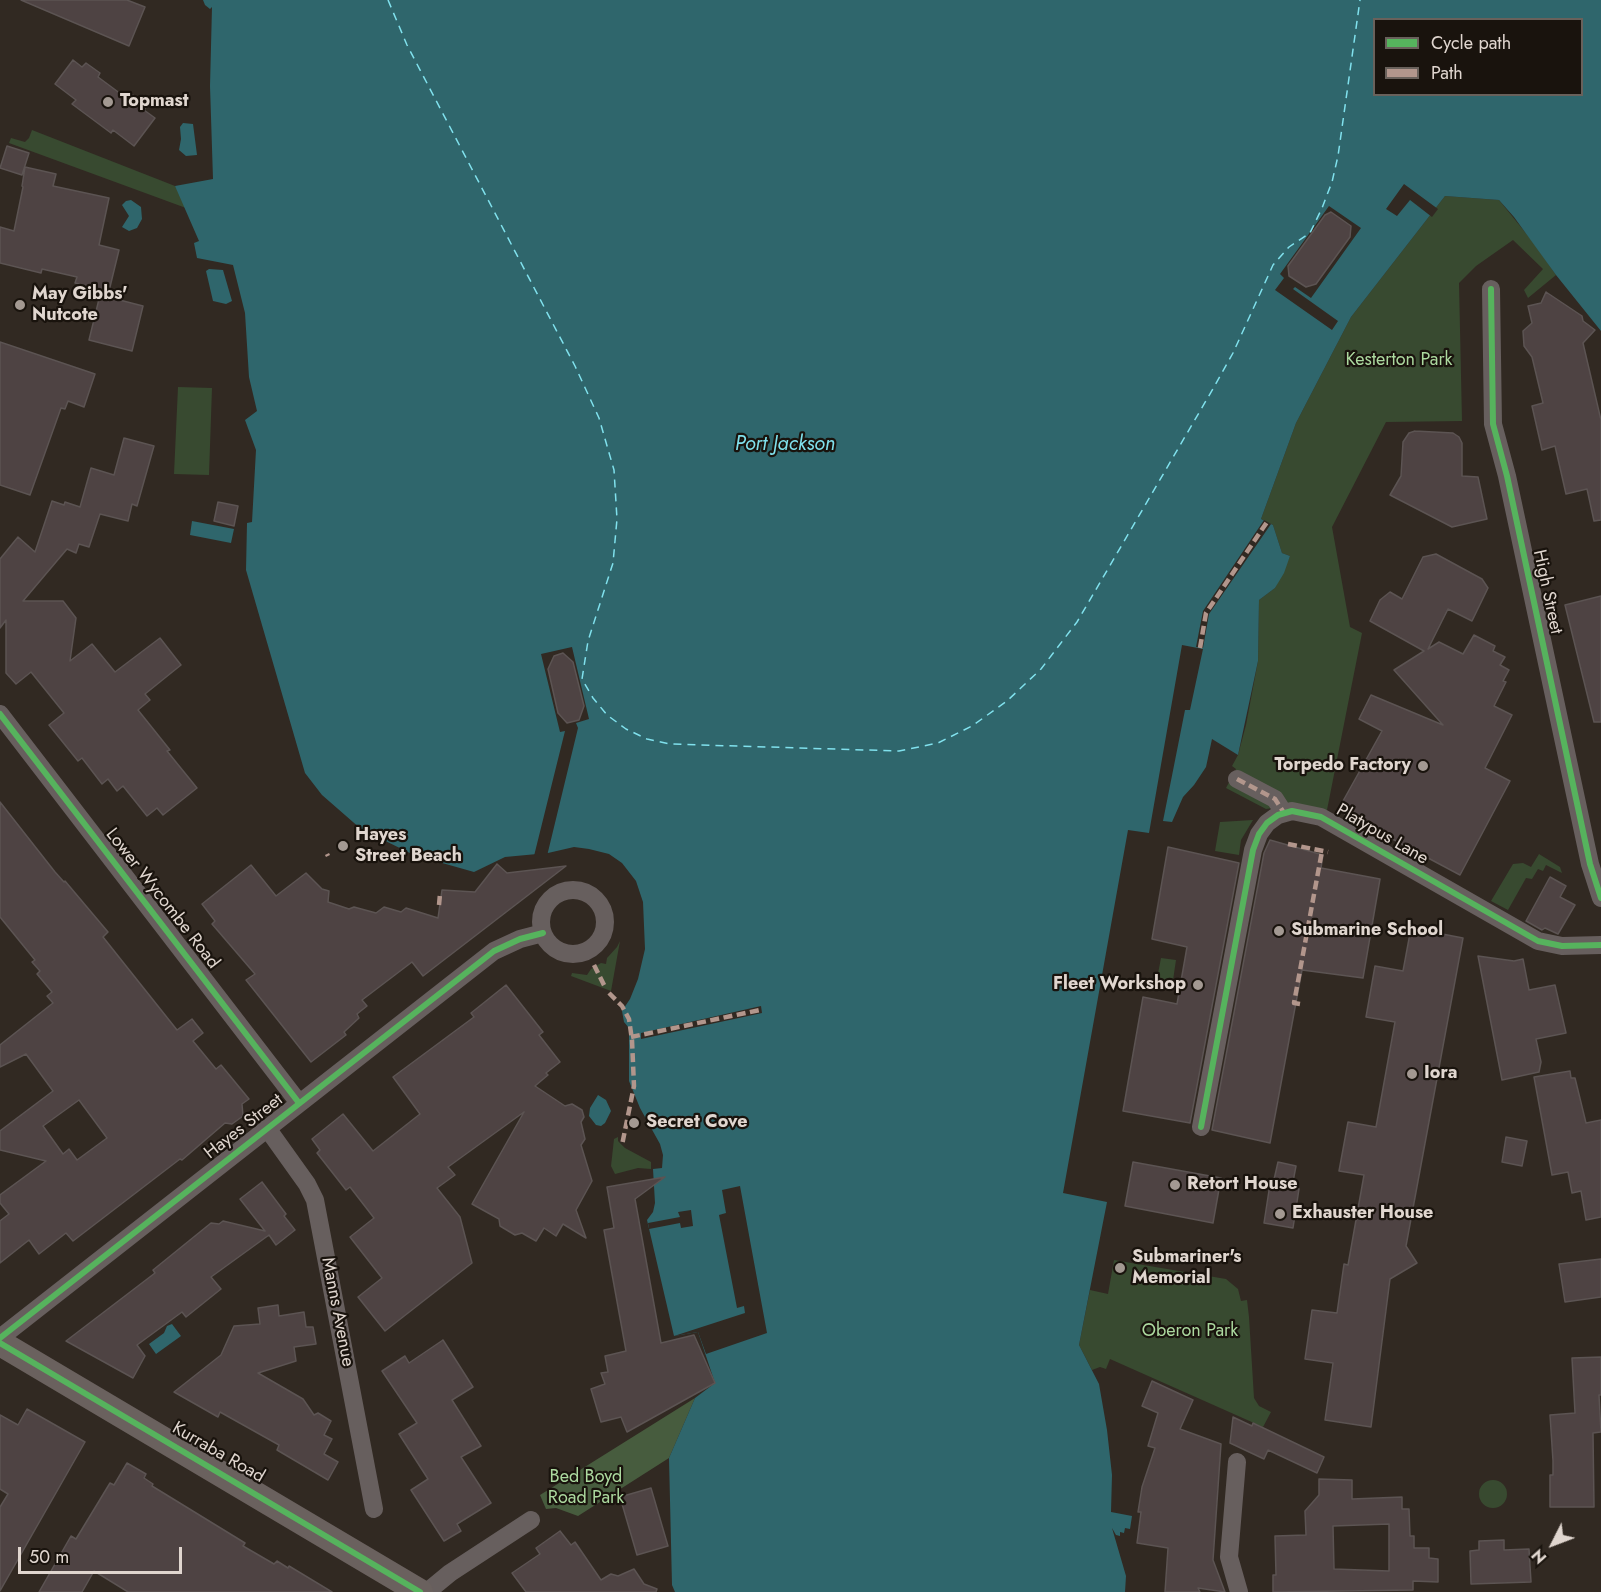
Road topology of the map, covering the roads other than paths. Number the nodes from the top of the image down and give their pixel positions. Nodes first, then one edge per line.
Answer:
1 (1491, 289) dead end
2 (0, 714) edge
3 (1237, 779) dead end
4 (1284, 813) junction
5 (1601, 898) edge
6 (543, 933) dead end
7 (1601, 945) edge
8 (299, 1104) junction
9 (1202, 1127) dead end
10 (267, 1128) junction
11 (0, 1338) edge
12 (0, 1343) edge
13 (1237, 1462) dead end
14 (374, 1509) dead end
15 (531, 1520) dead end
16 (420, 1592) edge
17 (428, 1592) edge
18 (1239, 1592) edge

1 - 5 street, High Street
2 - 8 street, Lower Wycombe Road
3 - 4 street
4 - 7 street, Platypus Lane
4 - 9 street
6 - 8 street, Hayes Street
8 - 10 street, Hayes Street
10 - 11 street, Hayes Street
10 - 14 street, Manns Avenue
12 - 16 main road, Kurraba Road
13 - 18 street
15 - 17 street

